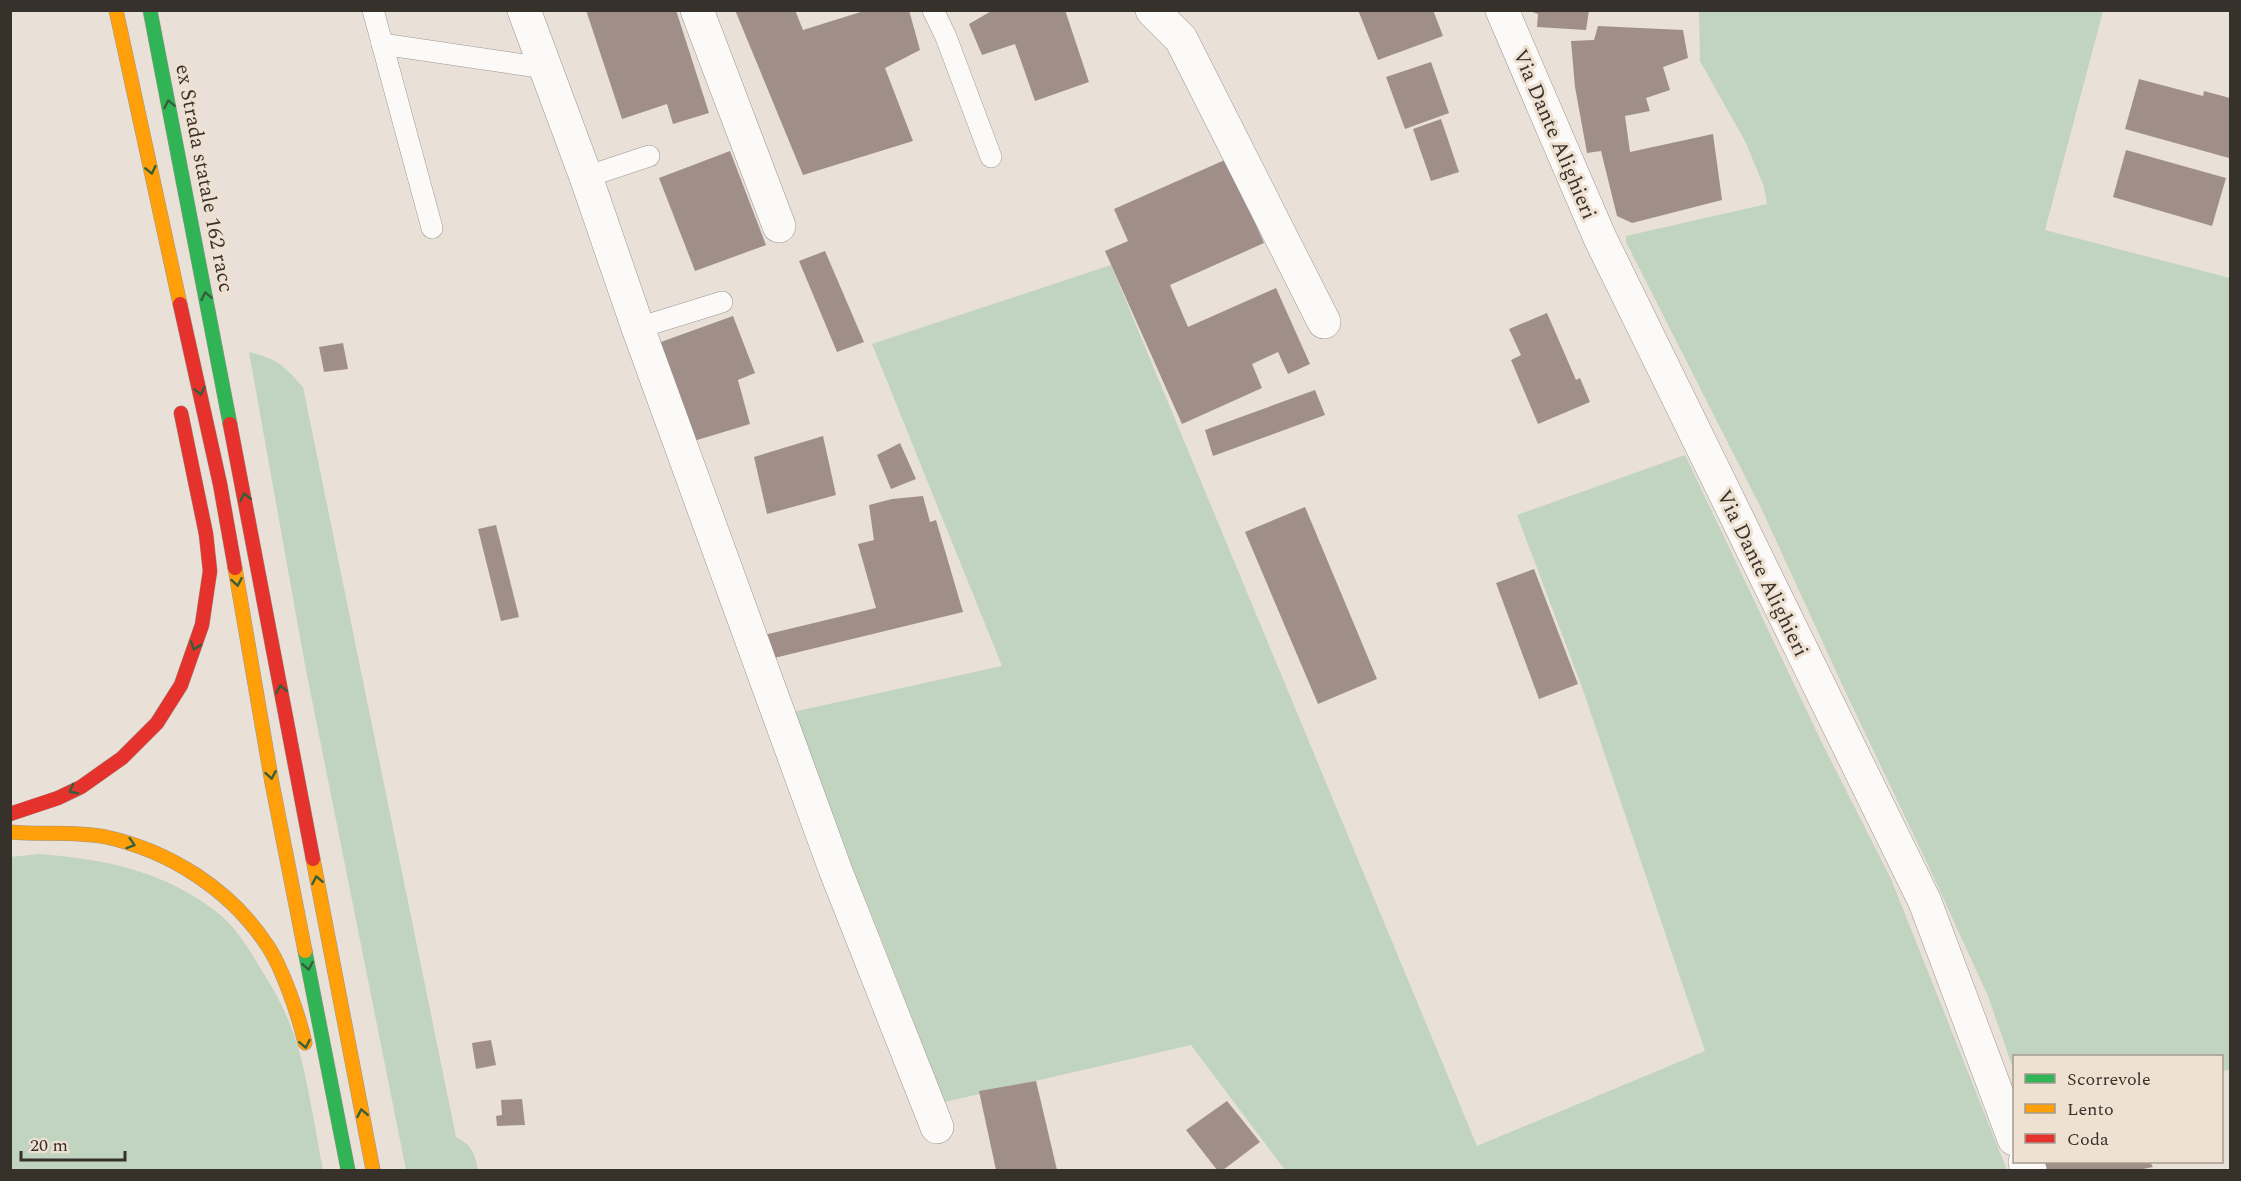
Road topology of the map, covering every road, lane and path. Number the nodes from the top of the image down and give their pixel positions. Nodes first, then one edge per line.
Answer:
1 (116, 10) edge
2 (150, 10) edge
3 (373, 10) edge
4 (524, 10) edge
5 (698, 10) edge
6 (933, 10) edge
7 (1152, 10) edge
8 (1502, 10) edge
9 (382, 44) junction
10 (545, 68) junction
11 (650, 156) dead end
12 (991, 157) dead end
13 (586, 177) junction
14 (779, 226) dead end
15 (432, 228) dead end
16 (722, 302) dead end
17 (1324, 322) dead end
18 (638, 328) junction
19 (187, 334) junction
20 (177, 352) dead end
21 (179, 400) dead end
22 (10, 814) edge
23 (10, 832) edge
24 (308, 1058) dead end
25 (937, 1127) dead end
26 (2013, 1136) edge
27 (348, 1170) edge
28 (373, 1170) edge

1 -> 19 highway
28 -> 2 highway, ex Strada statale 162 racc
3 - 9 lane
4 - 10 street
5 - 14 street
6 - 12 lane
7 - 17 street
8 - 26 street, Via Dante Alighieri
9 - 10 lane
9 - 15 lane
10 - 13 street
11 - 13 lane
13 - 18 street
16 - 18 lane
18 - 25 street
19 - 20 highway
19 -> 27 highway
21 -> 22 highway
23 -> 24 highway

